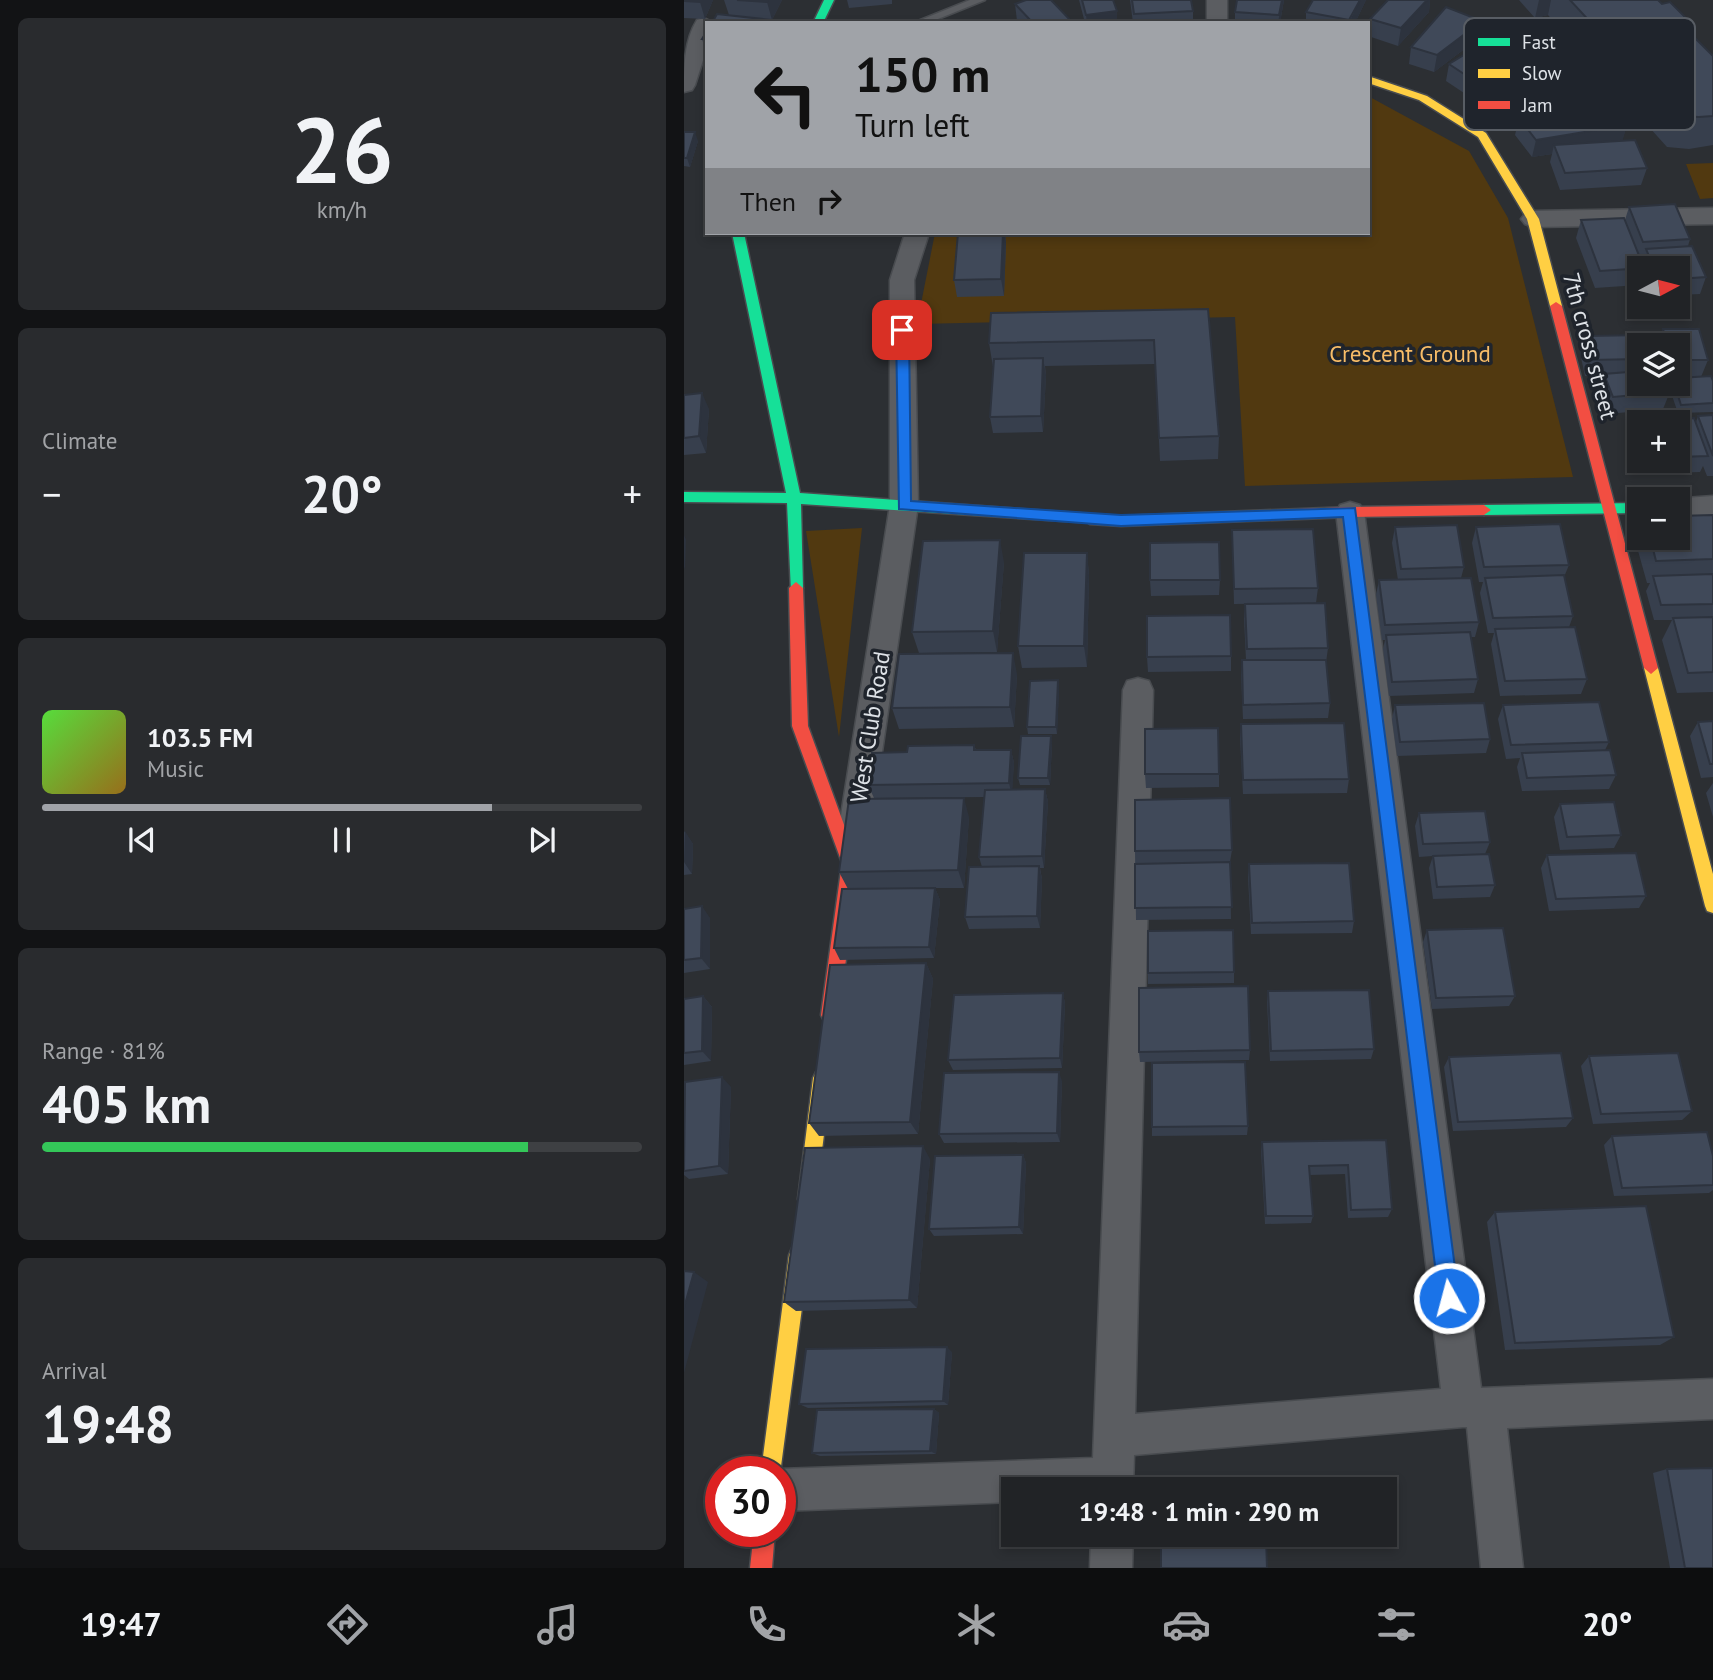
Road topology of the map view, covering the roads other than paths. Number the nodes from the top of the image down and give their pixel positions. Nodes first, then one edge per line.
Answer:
1 (829, 0) edge
2 (980, 0) edge
3 (1217, 0) edge
4 (819, 21) edge
5 (923, 21) edge
6 (1217, 21) edge
7 (704, 23) dead end
8 (1370, 80) edge
9 (684, 85) edge
10 (1464, 124) edge
11 (1474, 130) edge
12 (1713, 216) edge
13 (1533, 219) junction
14 (738, 235) edge
15 (916, 235) edge
16 (684, 497) edge
17 (794, 498) junction
18 (904, 505) junction
19 (1713, 506) edge
20 (1690, 507) edge
21 (1627, 508) edge
22 (1609, 509) junction
23 (1350, 512) junction
24 (1138, 690) dead end
25 (850, 863) junction
26 (1713, 906) edge
27 (828, 1029) edge
28 (825, 1057) edge
29 (805, 1209) edge
30 (802, 1237) edge
31 (1713, 1399) edge
32 (1474, 1408) junction
33 (1113, 1436) junction
34 (774, 1456) edge
35 (1112, 1477) edge
36 (1001, 1486) edge
37 (796, 1490) edge
38 (763, 1547) edge
39 (1112, 1547) edge
40 (761, 1568) edge
41 (1112, 1568) edge
42 (1502, 1568) edge

1 - 4 street
2 - 5 lane
3 - 6 street
7 - 9 street
8 - 10 street, 7th cross street
11 - 13 street, 7th cross street
12 - 13 street
13 - 22 street, 7th cross street
14 - 17 street
15 - 18 street, West Club Road
16 - 17 street
17 - 18 street
17 - 25 street
18 - 23 street
18 - 25 street, West Club Road
19 - 20 street
21 - 22 street
22 - 23 street
22 - 26 street, 7th cross street
23 - 32 street
24 - 33 street
25 - 27 street, West Club Road
28 - 29 street
30 - 34 street
31 - 32 street
32 - 33 street
32 - 42 street
33 - 35 street
36 - 37 street
38 - 40 street
39 - 41 street

